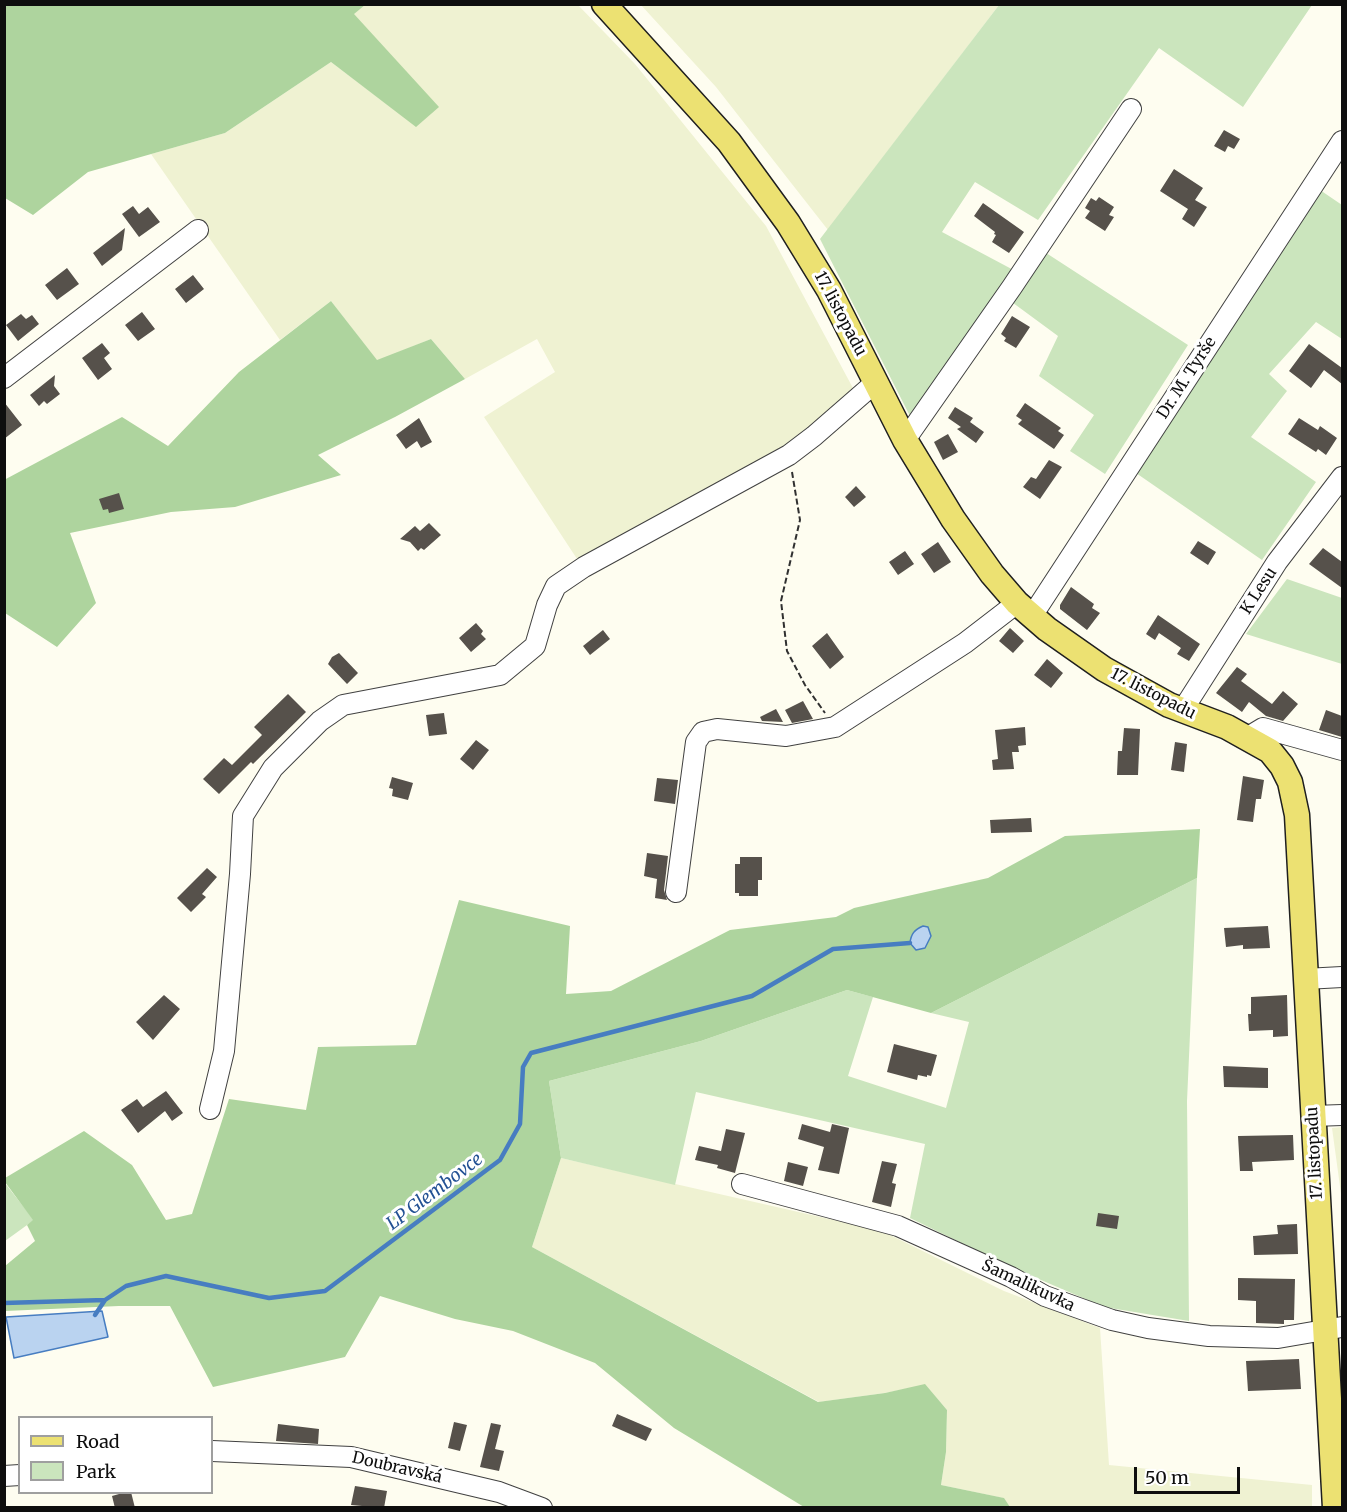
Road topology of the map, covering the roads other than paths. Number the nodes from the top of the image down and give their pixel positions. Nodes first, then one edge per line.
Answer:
1 (604, 4) edge
2 (1131, 109) dead end
3 (1342, 141) edge
4 (198, 230) dead end
5 (4, 378) edge
6 (876, 382) junction
7 (905, 440) junction
8 (1342, 477) edge
9 (1024, 610) junction
10 (1182, 711) junction
11 (1248, 737) junction
12 (1342, 750) edge
13 (676, 892) dead end
14 (1342, 977) edge
15 (1305, 979) junction
16 (210, 1108) dead end
17 (1342, 1115) edge
18 (1313, 1116) junction
19 (742, 1184) dead end
20 (1333, 1328) edge
21 (213, 1451) edge
22 (543, 1508) edge
23 (1335, 1508) edge

1 - 6 main road, 17. listopadu
2 - 7 street
3 - 9 street, Dr. M. Tyrše
4 - 5 street
6 - 7 main road, 17. listopadu
6 - 16 street
7 - 9 main road, 17. listopadu
8 - 10 street, K Lesu
9 - 10 main road, 17. listopadu
9 - 13 street, Dr. M. Tyrše
10 - 11 main road, 17. listopadu
11 - 12 street
11 - 15 main road, 17. listopadu
14 - 15 street
15 - 18 main road, 17. listopadu
17 - 18 street
18 - 20 main road, 17. listopadu
19 - 20 street, Šamalikuvka
20 - 23 main road, 17. listopadu
21 - 22 street, Doubravská

